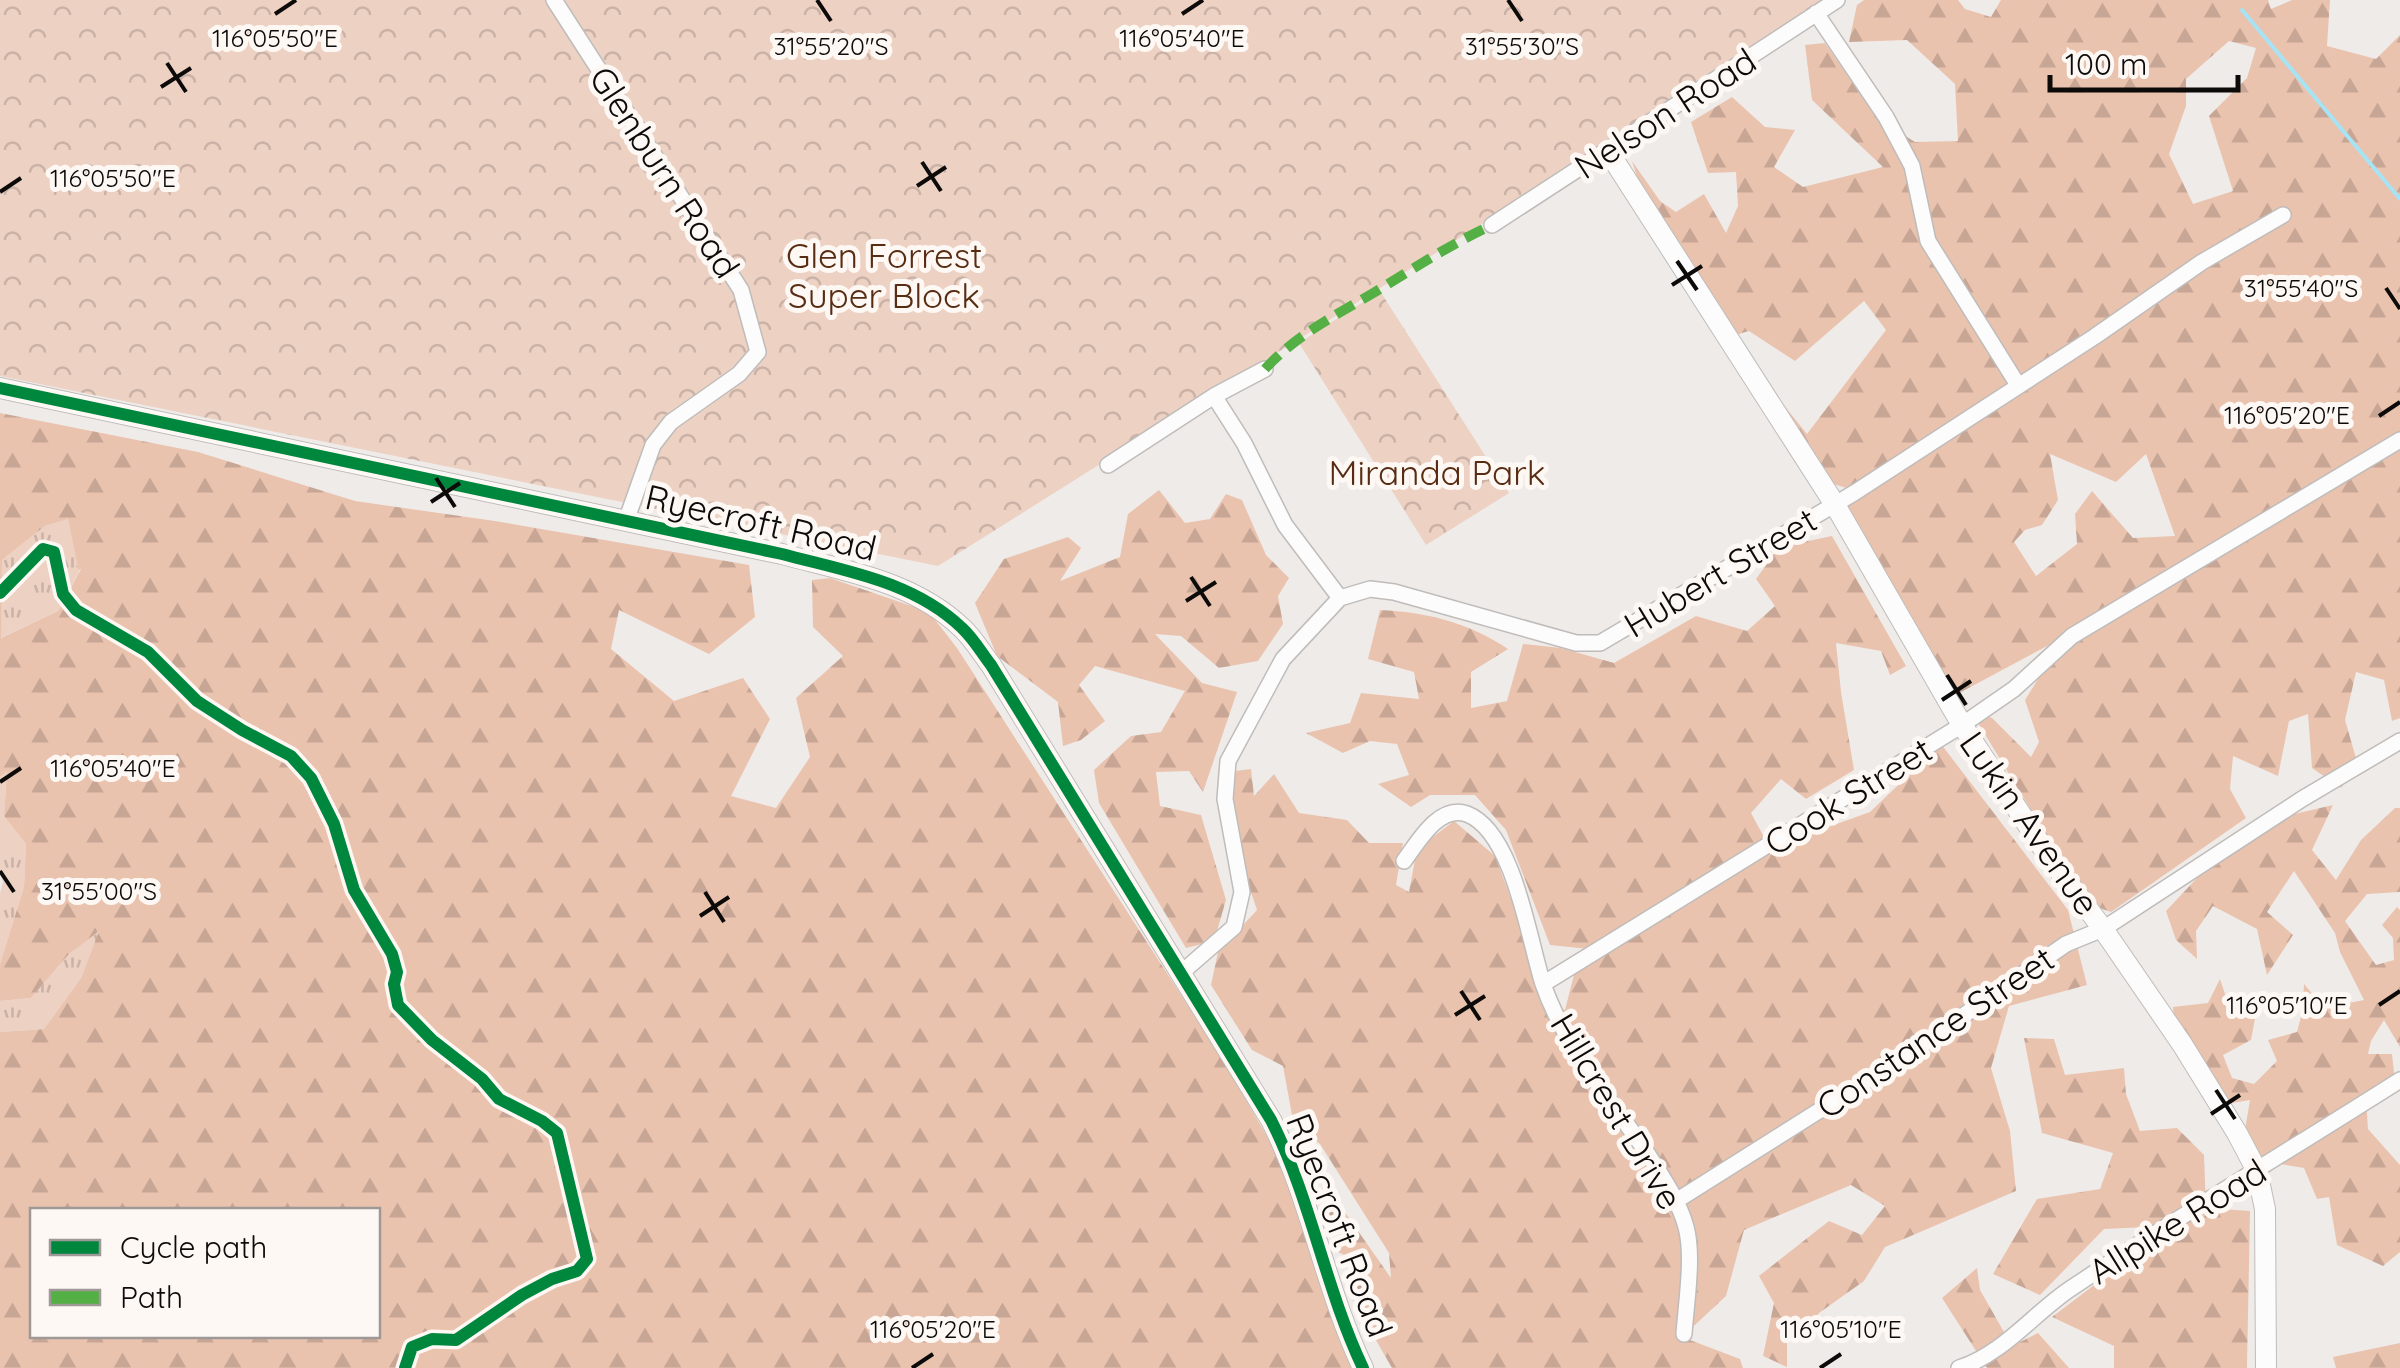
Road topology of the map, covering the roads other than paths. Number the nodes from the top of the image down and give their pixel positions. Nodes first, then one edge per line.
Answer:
1 (554, 0) edge
2 (1837, 0) edge
3 (1816, 13) junction
4 (1608, 151) junction
5 (2283, 215) dead end
6 (1492, 225) dead end
7 (1265, 368) dead end
8 (2018, 385) junction
9 (0, 388) edge
10 (1214, 396) junction
11 (2400, 440) edge
12 (1108, 465) dead end
13 (1834, 503) junction
14 (626, 521) junction
15 (1340, 598) junction
16 (1962, 726) junction
17 (2400, 741) edge
18 (1404, 861) dead end
19 (2104, 929) junction
20 (1181, 973) junction
21 (1544, 984) junction
22 (2400, 1080) edge
23 (2257, 1171) junction
24 (1676, 1202) junction
25 (1684, 1334) dead end
26 (1363, 1368) edge
27 (1959, 1368) edge
28 (2266, 1368) edge

1 - 14 street, Glenburn Road
2 - 3 street, Nelson Road
3 - 4 street, Nelson Road
3 - 8 street
4 - 6 street, Nelson Road
4 - 13 street, Lukin Avenue
5 - 8 street, Hubert Street
7 - 10 street
8 - 13 street, Hubert Street
9 - 14 street, Ryecroft Road
10 - 12 street
10 - 15 street
11 - 16 street, Cook Street
13 - 15 street, Hubert Street
13 - 16 street, Lukin Avenue
14 - 20 street, Ryecroft Road
15 - 20 street
16 - 19 street, Lukin Avenue
16 - 21 street, Cook Street
17 - 19 street, Constance Street
18 - 21 street, Hillcrest Drive
19 - 23 street, Lukin Avenue
19 - 24 street, Constance Street
20 - 26 street, Ryecroft Road
21 - 24 street, Hillcrest Drive
22 - 23 street, Allpike Road
23 - 27 street, Allpike Road
23 - 28 street, Lukin Avenue
24 - 25 street, Hillcrest Drive

